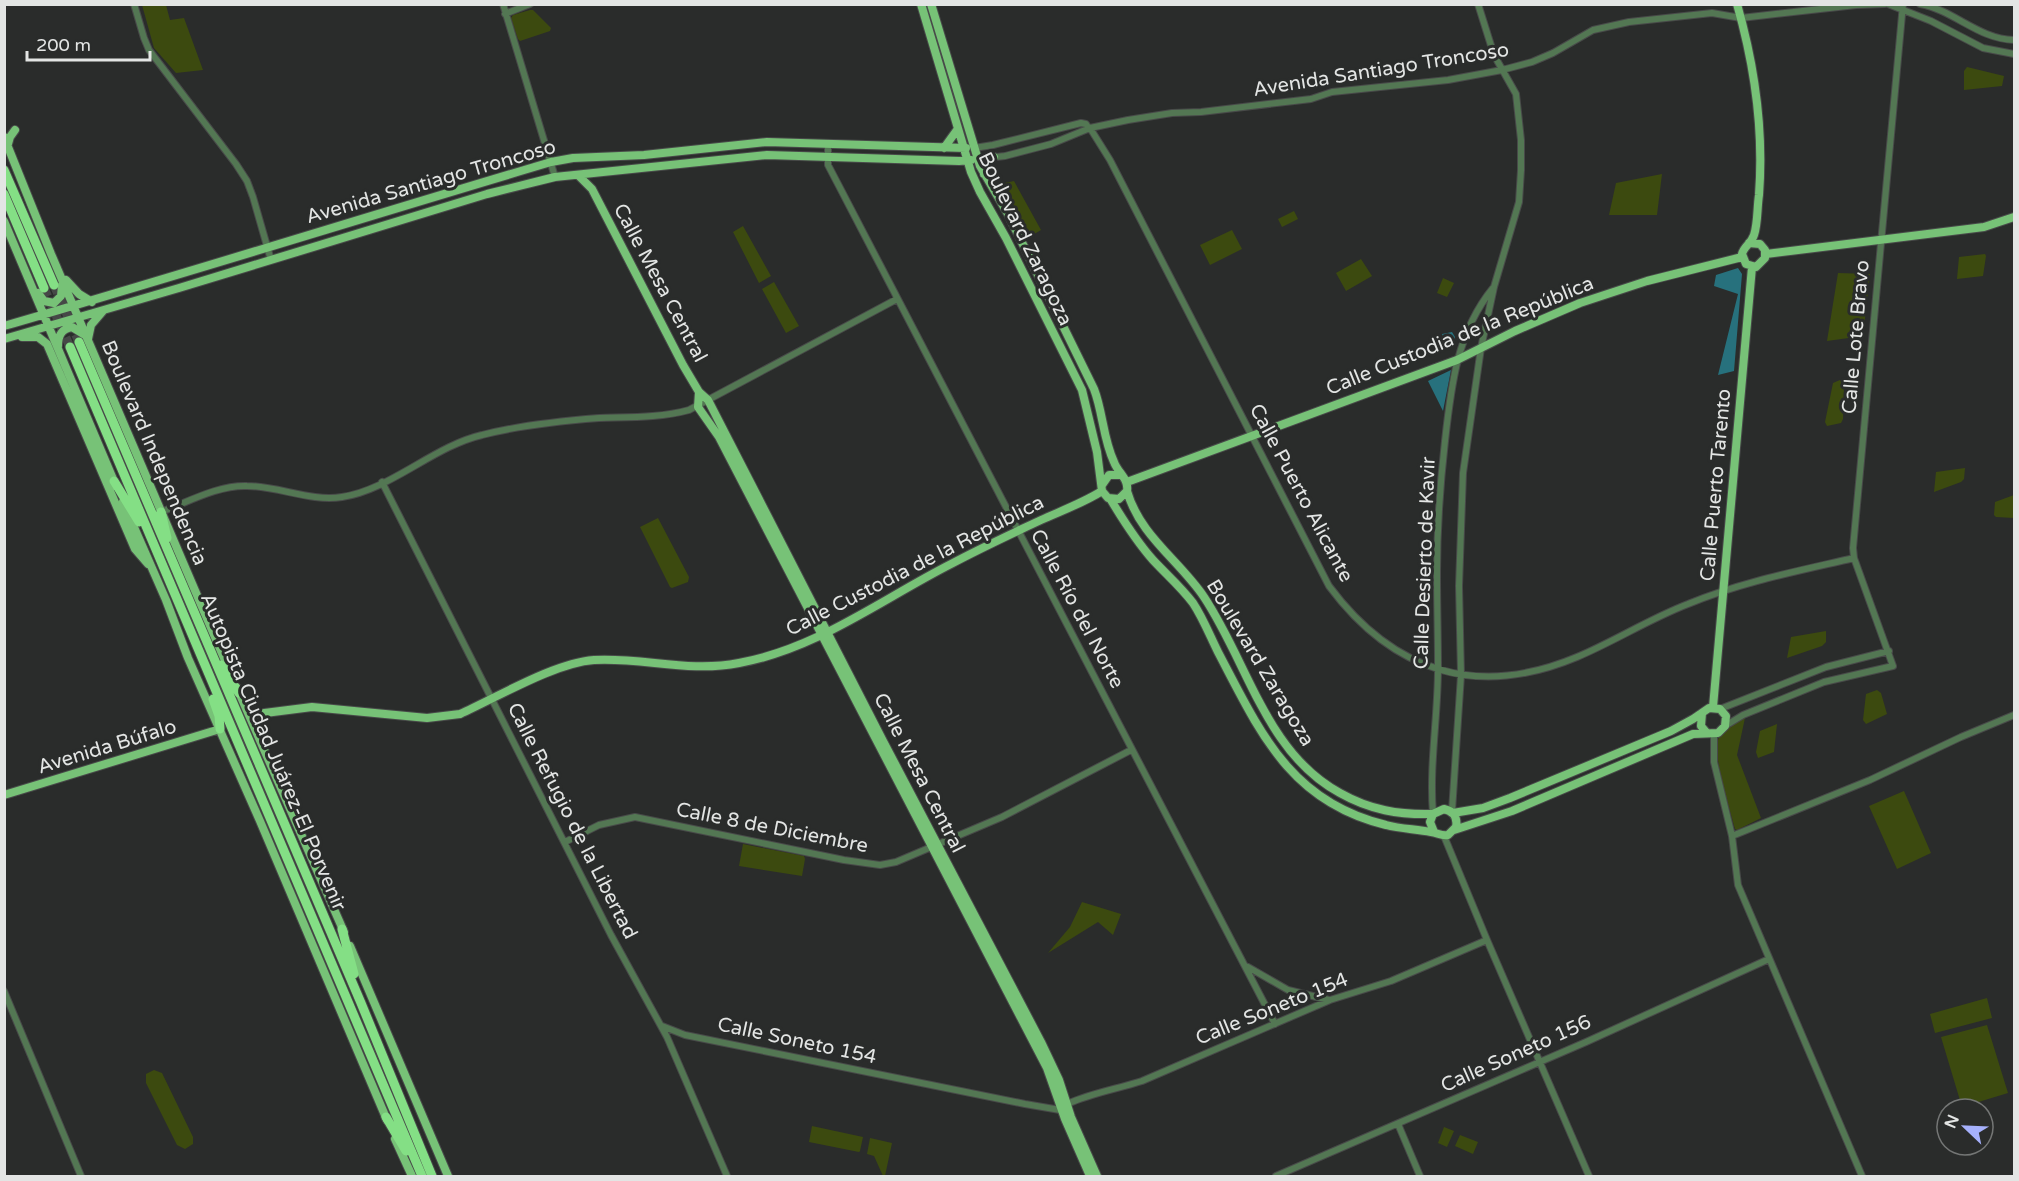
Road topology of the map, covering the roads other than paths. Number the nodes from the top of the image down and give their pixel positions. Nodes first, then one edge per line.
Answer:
1 (134, 4) edge
2 (503, 4) edge
3 (530, 4) edge
4 (921, 4) edge
5 (931, 4) edge
6 (1478, 4) edge
7 (1737, 4) edge
8 (1886, 4) edge
9 (1920, 4) edge
10 (1903, 8) edge
11 (505, 14) junction
12 (1741, 18) junction
13 (2014, 40) edge
14 (2014, 54) edge
15 (1502, 70) junction
16 (1090, 129) junction
17 (15, 130) dead end
18 (957, 130) junction
19 (4, 137) edge
20 (828, 143) junction
21 (8, 146) junction
22 (944, 148) junction
23 (963, 148) junction
24 (974, 148) junction
25 (592, 157) junction
26 (827, 157) junction
27 (994, 157) junction
28 (978, 159) junction
29 (966, 160) junction
30 (551, 162) junction
31 (4, 170) edge
32 (592, 174) junction
33 (984, 174) junction
34 (578, 175) junction
35 (555, 177) junction
36 (592, 189) junction
37 (4, 194) edge
38 (408, 205) junction
39 (1008, 214) junction
40 (2014, 217) edge
41 (412, 218) junction
42 (997, 220) junction
43 (4, 221) edge
44 (1756, 224) junction
45 (1881, 240) junction
46 (1749, 243) junction
47 (266, 247) junction
48 (1764, 250) junction
49 (1742, 257) junction
50 (271, 260) junction
51 (1752, 267) junction
52 (55, 282) junction
53 (1494, 287) junction
54 (34, 291) junction
55 (897, 299) junction
56 (92, 302) junction
57 (73, 306) junction
58 (104, 310) junction
59 (44, 315) junction
60 (78, 317) junction
61 (4, 326) edge
62 (49, 326) junction
63 (7, 338) edge
64 (84, 340) junction
65 (70, 347) tunnel mouth
66 (1481, 348) junction
67 (58, 350) junction
68 (1457, 360) junction
69 (73, 385) junction
70 (699, 392) junction
71 (708, 400) junction
72 (698, 406) junction
73 (1252, 435) junction
74 (88, 443) junction
75 (1121, 475) junction
76 (114, 481) junction
77 (382, 482) junction
78 (1127, 482) junction
79 (1102, 489) junction
80 (1127, 491) junction
81 (1111, 500) junction
82 (161, 512) junction
83 (1017, 531) junction
84 (152, 539) junction
85 (1854, 558) junction
86 (172, 561) junction
87 (152, 569) junction
88 (1724, 591) junction
89 (825, 634) junction
90 (205, 639) junction
91 (1888, 651) junction
92 (199, 654) junction
93 (1438, 670) junction
94 (1461, 675) junction
95 (239, 693) junction
96 (492, 700) junction
97 (1717, 708) junction
98 (1702, 713) junction
99 (249, 715) junction
100 (2014, 715) edge
101 (1725, 726) junction
102 (220, 729) junction
103 (1710, 733) junction
104 (1131, 750) junction
105 (4, 795) edge
106 (1452, 812) junction
107 (1433, 814) junction
108 (1454, 830) junction
109 (1434, 832) junction
110 (1732, 836) junction
111 (1446, 839) junction
112 (566, 842) junction
113 (935, 847) junction
114 (342, 929) junction
115 (1487, 940) junction
116 (1769, 959) junction
117 (1245, 965) junction
118 (4, 991) edge
119 (1330, 1000) junction
120 (361, 1003) junction
121 (1275, 1024) junction
122 (661, 1026) junction
123 (1540, 1062) junction
124 (1066, 1108) junction
125 (386, 1117) junction
126 (1398, 1124) junction
127 (81, 1176) edge
128 (411, 1176) edge
129 (422, 1176) edge
130 (432, 1176) edge
131 (448, 1176) edge
132 (727, 1176) edge
133 (1090, 1176) edge
134 (1097, 1176) edge
135 (1276, 1176) edge
136 (1420, 1176) edge
137 (1589, 1176) edge
138 (1862, 1176) edge

1 - 47 street
2 - 11 street
3 - 11 street
4 - 18 main road, Boulevard Zaragoza
5 - 24 main road, Boulevard Zaragoza
6 - 15 street
7 - 12 main road
8 - 10 street, Avenida Santiago Troncoso
8 - 12 street, Avenida Santiago Troncoso
9 - 13 street
10 - 14 street, Avenida Santiago Troncoso
10 - 45 street, Calle Lote Bravo
11 - 30 street
12 - 15 street, Avenida Santiago Troncoso
12 - 44 main road
15 - 16 street, Avenida Santiago Troncoso
15 - 53 street, Calle Desierto de Kavir
16 - 24 street, Avenida Santiago Troncoso
16 - 27 street, Avenida Santiago Troncoso
16 - 73 street, Calle Puerto Alicante
17 - 21 main road
18 - 22 main road
18 - 23 main road, Boulevard Zaragoza
19 - 21 main road, Boulevard Independencia
20 - 22 main road, Avenida Santiago Troncoso
20 - 25 main road, Avenida Santiago Troncoso
20 - 26 street, Calle Río del Norte
21 - 52 main road, Boulevard Independencia
22 - 23 main road, Avenida Santiago Troncoso
23 - 24 main road, Avenida Santiago Troncoso
23 - 29 main road, Boulevard Zaragoza
24 - 28 main road, Boulevard Zaragoza
25 - 30 main road, Avenida Santiago Troncoso
25 - 32 main road
26 - 29 main road, Avenida Santiago Troncoso
26 - 32 main road, Avenida Santiago Troncoso
26 - 55 street, Calle Río del Norte
27 - 28 street, Avenida Santiago Troncoso
27 - 33 main road
28 - 29 main road, Avenida Santiago Troncoso
28 - 33 main road, Boulevard Zaragoza
29 - 42 main road, Boulevard Zaragoza
30 - 35 street
30 - 38 main road, Avenida Santiago Troncoso
31 - 52 highway
32 - 34 main road, Avenida Santiago Troncoso
32 - 36 main road
33 - 39 main road, Boulevard Zaragoza
34 - 35 main road, Avenida Santiago Troncoso
34 - 36 main road
35 - 41 main road, Avenida Santiago Troncoso
36 - 70 main road, Calle Mesa Central
37 - 52 highway
38 - 41 main road
38 - 47 main road, Avenida Santiago Troncoso
39 - 42 main road
39 - 75 main road, Boulevard Zaragoza
40 - 45 main road
41 - 50 main road, Avenida Santiago Troncoso
42 - 79 main road, Boulevard Zaragoza
43 - 54 main road
44 - 46 main road
44 - 48 main road
45 - 48 main road
45 - 85 street, Calle Lote Bravo
46 - 48 main road
46 - 49 main road
47 - 50 street
47 - 56 main road, Avenida Santiago Troncoso
48 - 51 main road
49 - 51 main road
49 - 66 main road, Calle Custodia de la República
50 - 58 main road, Avenida Santiago Troncoso
51 - 88 main road, Calle Puerto Tarento
52 - 54 main road
52 - 56 main road
52 - 57 main road, Boulevard Independencia
53 - 66 street, Calle Desierto de Kavir
53 - 68 street, Calle Desierto de Kavir
54 - 59 main road
55 - 71 street
55 - 83 street, Calle Río del Norte
56 - 57 main road, Avenida Santiago Troncoso
57 - 59 main road, Avenida Santiago Troncoso
57 - 60 main road, Boulevard Independencia
58 - 60 main road, Avenida Santiago Troncoso
58 - 64 main road
59 - 61 main road, Avenida Santiago Troncoso
59 - 62 main road
60 - 62 main road, Avenida Santiago Troncoso
60 - 64 main road, Boulevard Independencia
62 - 63 main road, Avenida Santiago Troncoso
62 - 67 main road
63 - 74 main road
64 - 67 main road
64 - 82 main road, Boulevard Independencia
64 - 86 highway, Autopista Ciudad Juárez-El Porvenir
65 - 84 highway
66 - 68 main road, Calle Custodia de la República
66 - 94 street, Calle Desierto de Kavir
67 - 69 main road
68 - 73 main road, Calle Custodia de la República
68 - 93 street, Calle Desierto de Kavir
69 - 74 main road
69 - 76 main road
70 - 71 main road, Calle Mesa Central
70 - 72 main road, Calle Mesa Central
71 - 72 street
71 - 89 main road, Calle Mesa Central
72 - 77 street
72 - 89 main road, Calle Mesa Central
73 - 78 main road, Calle Custodia de la República
73 - 93 street, Calle Puerto Alicante
74 - 87 main road
75 - 78 main road
75 - 79 main road
76 - 84 highway
76 - 87 main road
77 - 82 street
77 - 96 street, Calle Refugio de la Libertad
78 - 80 main road
79 - 81 main road
79 - 83 main road, Calle Custodia de la República
80 - 81 main road
80 - 107 main road, Boulevard Zaragoza
81 - 109 main road, Boulevard Zaragoza
82 - 86 highway
82 - 95 main road, Boulevard Independencia
83 - 89 main road, Calle Custodia de la República
83 - 104 street, Calle Río del Norte
84 - 92 highway
85 - 88 street, Calle Puerto Alicante
85 - 91 street, Calle Lote Bravo
86 - 90 highway, Autopista Ciudad Juárez-El Porvenir
87 - 102 main road
88 - 94 street, Calle Puerto Alicante
88 - 97 main road, Calle Puerto Tarento
89 - 96 main road, Calle Custodia de la República
89 - 113 main road, Calle Mesa Central
90 - 95 highway
90 - 120 highway, Autopista Ciudad Juárez-El Porvenir
91 - 97 street
91 - 101 street, Calle Lote Bravo
92 - 102 highway
92 - 129 highway
93 - 94 street, Calle Puerto Alicante
93 - 107 street, Calle Desierto de Kavir
94 - 106 street, Calle Desierto de Kavir
95 - 99 main road, Boulevard Independencia
96 - 99 main road, Calle Custodia de la República
96 - 112 street, Calle Refugio de la Libertad
97 - 98 main road
97 - 101 main road
98 - 103 main road
98 - 106 main road
99 - 114 main road, Boulevard Independencia
100 - 110 street
101 - 103 main road
102 - 105 main road, Avenida Búfalo
102 - 125 main road
103 - 108 main road
103 - 110 street
104 - 113 street, Calle 8 de Diciembre
104 - 117 street, Calle Río del Norte
106 - 107 main road
106 - 108 main road
107 - 109 main road
108 - 111 main road
109 - 111 main road
110 - 116 street
111 - 115 street
112 - 113 street, Calle 8 de Diciembre
112 - 122 street, Calle Refugio de la Libertad
113 - 124 main road, Calle Mesa Central
114 - 120 highway
114 - 131 main road, Boulevard Independencia
115 - 119 street, Calle Soneto 154
115 - 123 street
116 - 123 street, Calle Soneto 156
116 - 138 street
117 - 119 street
117 - 121 street, Calle Río del Norte
118 - 127 street
119 - 121 street, Calle Soneto 154
120 - 130 highway, Autopista Ciudad Juárez-El Porvenir
121 - 124 street, Calle Soneto 154
122 - 124 street, Calle Soneto 154
122 - 132 street, Calle Refugio de la Libertad
123 - 126 street, Calle Soneto 156
123 - 137 street
124 - 133 main road, Calle Mesa Central
124 - 134 main road, Calle Mesa Central
125 - 128 main road
125 - 129 highway
126 - 135 street, Calle Soneto 156
126 - 136 street

